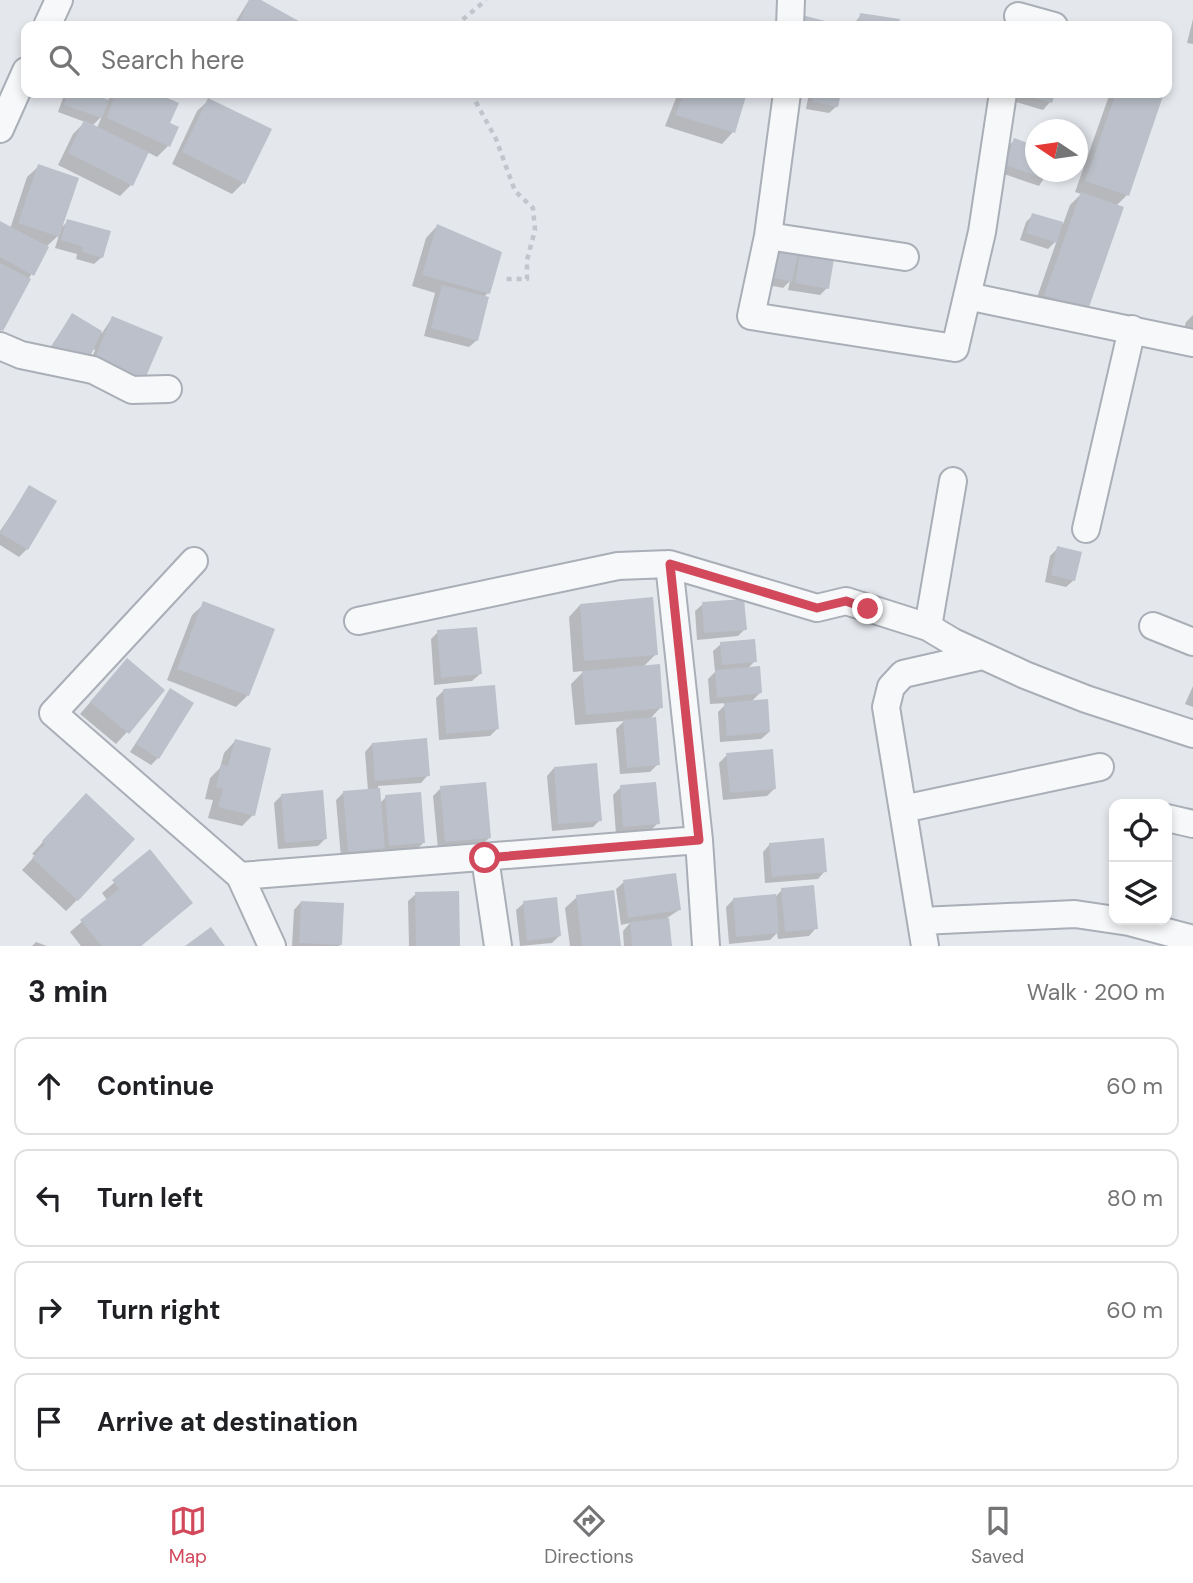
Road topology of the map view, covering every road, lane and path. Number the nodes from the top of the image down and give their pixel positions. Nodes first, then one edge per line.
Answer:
1 (58, 0) edge
2 (486, 0) edge
3 (791, 0) edge
4 (1018, 14) edge
5 (49, 21) edge
6 (461, 21) edge
7 (790, 21) edge
8 (1039, 21) edge
9 (21, 82) edge
10 (474, 98) edge
11 (787, 98) edge
12 (997, 98) edge
13 (0, 129) edge
14 (768, 236) junction
15 (905, 257) dead end
16 (503, 279) dead end
17 (967, 296) junction
18 (1132, 329) junction
19 (1193, 343) edge
20 (0, 346) edge
21 (169, 389) dead end
22 (953, 481) dead end
23 (1086, 529) dead end
24 (194, 561) dead end
25 (670, 564) junction
26 (358, 621) dead end
27 (1153, 626) dead end
28 (928, 627) junction
29 (1193, 642) edge
30 (982, 656) junction
31 (1193, 734) edge
32 (1100, 767) dead end
33 (903, 809) junction
34 (1172, 819) edge
35 (1193, 824) edge
36 (699, 840) junction
37 (485, 858) junction
38 (240, 876) junction
39 (923, 934) edge
40 (1131, 934) edge
41 (1193, 939) edge
42 (272, 946) edge
43 (498, 946) edge
44 (706, 946) edge

1 - 5 street
2 - 6 path
3 - 7 street
4 - 8 street
9 - 13 street
10 - 16 path
11 - 14 street
12 - 17 street
14 - 15 street
14 - 17 street
17 - 18 street
18 - 19 street
18 - 23 street
20 - 21 street
22 - 28 street
24 - 38 street
25 - 26 street
25 - 28 street
25 - 36 street
27 - 29 street
28 - 30 street
30 - 31 street
30 - 33 street
32 - 33 street
33 - 39 street
34 - 35 street
36 - 37 street
36 - 44 street
37 - 38 street
37 - 43 street
38 - 42 street
39 - 40 street
40 - 41 street

